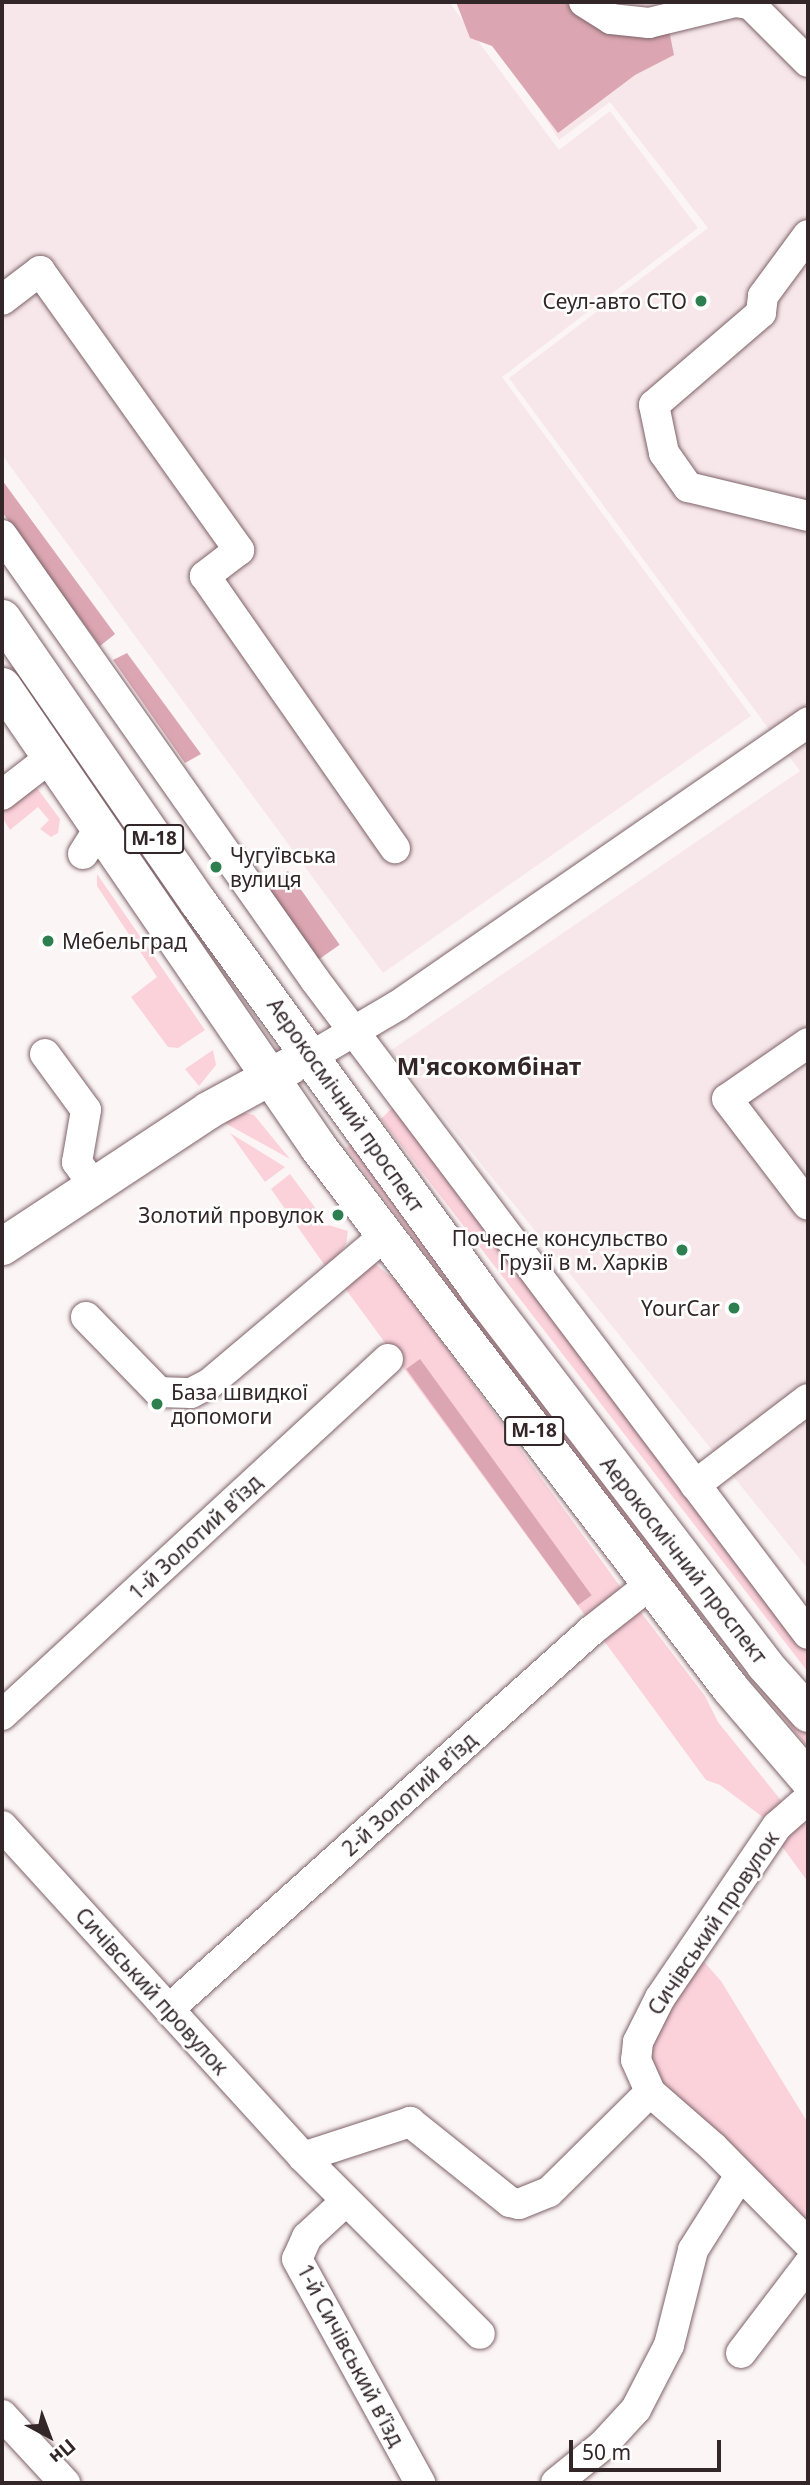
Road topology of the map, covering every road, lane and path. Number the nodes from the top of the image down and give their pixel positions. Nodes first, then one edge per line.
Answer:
1 (584, 2) edge
2 (808, 62) edge
3 (808, 235) edge
4 (2, 300) edge
5 (808, 516) edge
6 (2, 535) edge
7 (2, 618) edge
8 (2, 687) edge
9 (808, 722) edge
10 (51, 757) junction
11 (2, 795) edge
12 (396, 848) dead end
13 (355, 1034) junction
14 (808, 1043) edge
15 (45, 1054) dead end
16 (312, 1056) junction
17 (270, 1074) junction
18 (94, 1186) junction
19 (808, 1205) edge
20 (384, 1236) junction
21 (2, 1246) edge
22 (86, 1317) dead end
23 (387, 1359) dead end
24 (808, 1399) edge
25 (695, 1485) junction
26 (652, 1583) junction
27 (802, 1614) edge
28 (808, 1713) edge
29 (2, 1715) edge
30 (808, 1779) edge
31 (808, 1799) edge
32 (2, 1826) edge
33 (169, 2009) junction
34 (650, 2092) junction
35 (303, 2157) junction
36 (739, 2177) junction
37 (346, 2201) junction
38 (808, 2243) edge
39 (808, 2265) edge
40 (480, 2334) dead end
41 (741, 2353) dead end
42 (2, 2415) edge
43 (65, 2483) edge
44 (420, 2483) edge
45 (556, 2483) edge

1 - 2 street
3 - 5 street
4 - 12 street
6 - 13 street
7 - 16 main road, Аерокосмічний проспект / М-18
8 - 10 main road, Аерокосмічний проспект / М-18
9 - 13 street
10 - 11 street
10 - 17 main road, Аерокосмічний проспект / М-18
13 - 16 street
13 - 25 street
14 - 19 street
15 - 18 street
16 - 17 main road
16 - 28 main road, Аерокосмічний проспект / М-18
17 - 18 main road
17 - 20 main road, Аерокосмічний проспект / М-18
18 - 21 main road
20 - 22 street
20 - 26 main road, Аерокосмічний проспект / М-18
23 - 29 street, 1-й Золотий в’їзд
24 - 25 street
25 - 27 street
26 - 30 main road, Аерокосмічний проспект / М-18
26 - 33 street, 2-й Золотий в’їзд
31 - 34 street, Сичівський провулок
32 - 33 street, Сичівський провулок
33 - 35 street, Сичівський провулок
34 - 35 street
34 - 36 street
35 - 37 street, Сичівський провулок
36 - 38 street
36 - 45 street
37 - 40 street, Сичівський провулок
37 - 44 street, 1-й Сичівський в’їзд
39 - 41 street
42 - 43 street

